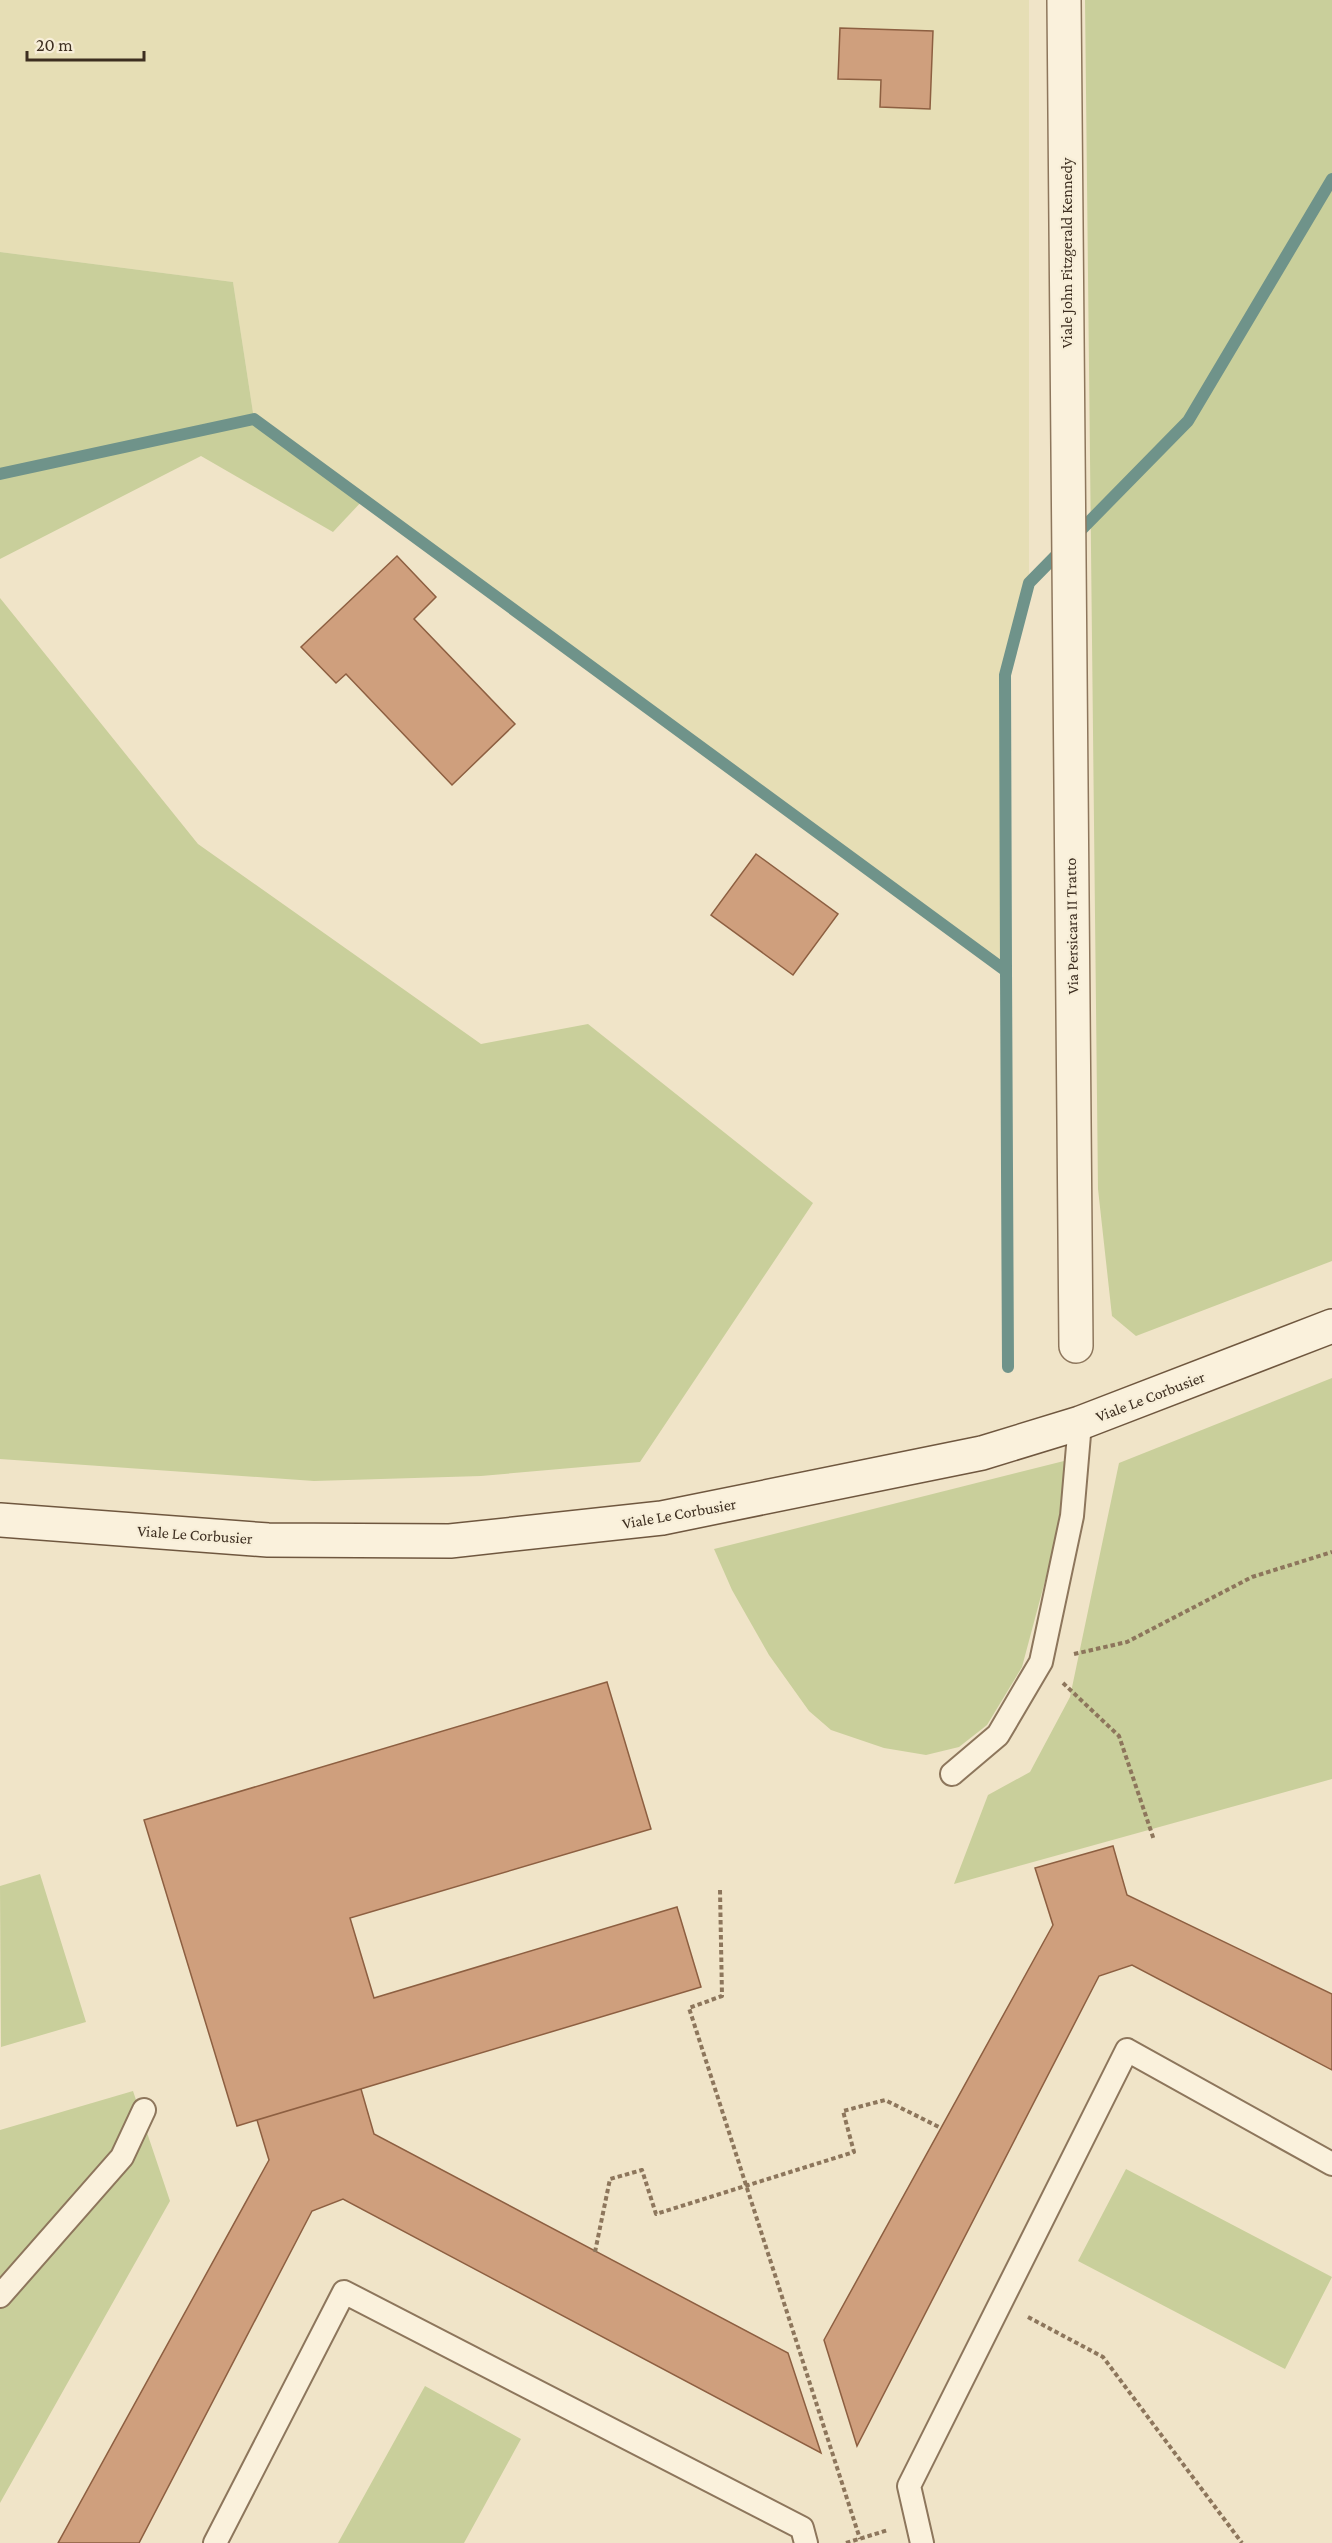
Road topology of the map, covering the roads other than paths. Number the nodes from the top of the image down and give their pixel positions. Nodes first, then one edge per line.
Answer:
1 (1064, 0) edge
2 (1068, 506) joint
3 (1332, 1326) edge
4 (1076, 1346) dead end
5 (1080, 1423) junction
6 (0, 1520) edge
7 (952, 1774) dead end
8 (144, 2110) dead end
9 (1332, 2164) edge
10 (0, 2296) edge
11 (919, 2532) edge
12 (215, 2543) edge
13 (806, 2543) edge

1 - 2 street, Viale John Fitzgerald Kennedy
2 - 4 street, Via Persicara II Tratto
3 - 5 street, Viale Le Corbusier
5 - 6 street, Viale Le Corbusier
5 - 7 lane
8 - 10 lane
9 - 11 lane
12 - 13 lane

